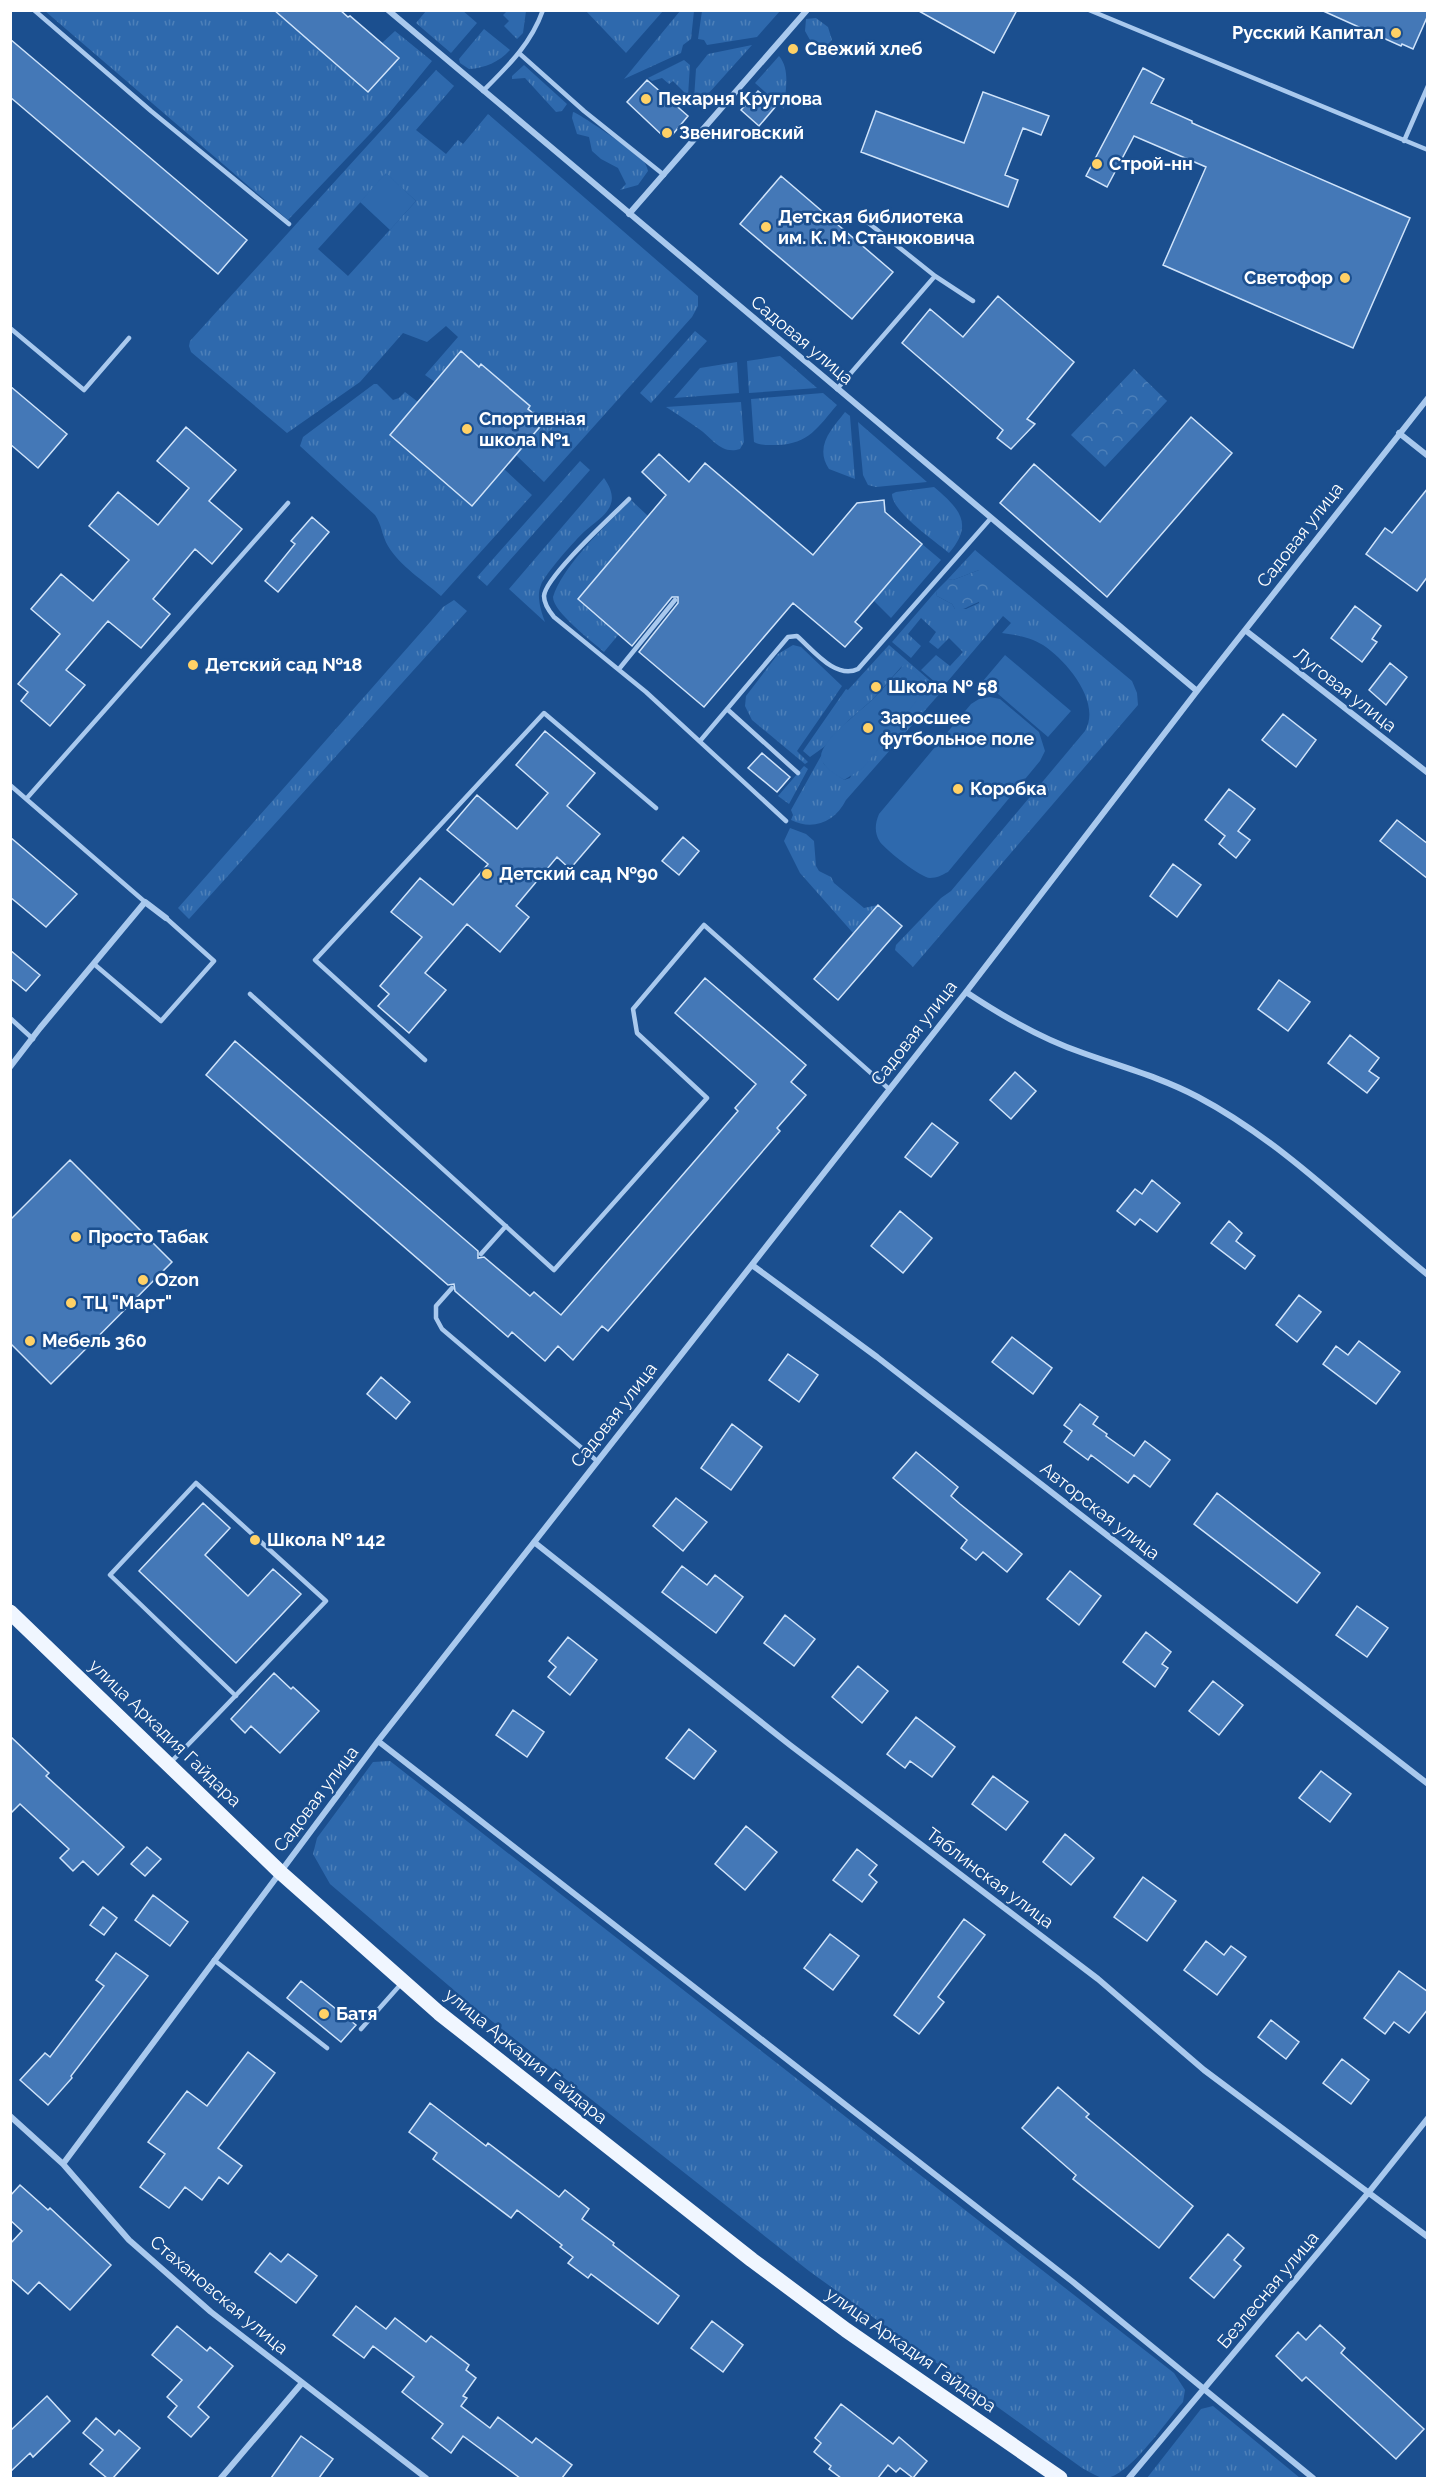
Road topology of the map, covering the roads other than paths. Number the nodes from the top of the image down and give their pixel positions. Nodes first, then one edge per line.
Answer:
1 (34, 10) edge
2 (388, 10) edge
3 (543, 10) edge
4 (807, 10) edge
5 (1089, 10) edge
6 (520, 54) junction
7 (1428, 86) edge
8 (483, 91) junction
9 (1404, 141) junction
10 (1428, 150) edge
11 (664, 175) junction
12 (629, 214) junction
13 (866, 221) dead end
14 (289, 224) dead end
15 (936, 276) junction
16 (973, 301) dead end
17 (10, 328) edge
18 (129, 338) dead end
19 (837, 389) junction
20 (1428, 398) edge
21 (1399, 433) junction
22 (1428, 456) edge
23 (629, 499) dead end
24 (288, 503) dead end
25 (991, 518) junction
26 (675, 600) dead end
27 (1245, 630) junction
28 (619, 669) junction
29 (1197, 691) junction
30 (727, 709) junction
31 (700, 741) junction
32 (798, 773) dead end
33 (1428, 773) edge
34 (10, 785) edge
35 (27, 798) junction
36 (656, 808) dead end
37 (786, 821) dead end
38 (145, 902) junction
39 (166, 918) joint
40 (94, 964) junction
41 (966, 992) junction
42 (250, 994) dead end
43 (10, 1018) edge
44 (33, 1039) junction
45 (425, 1060) dead end
46 (10, 1067) edge
47 (890, 1089) junction
48 (506, 1227) junction
49 (481, 1254) dead end
50 (752, 1265) junction
51 (1428, 1275) edge
52 (452, 1288) dead end
53 (597, 1461) junction
54 (534, 1542) junction
55 (10, 1612) edge
56 (236, 1696) junction
57 (378, 1741) junction
58 (170, 1763) junction
59 (1428, 1784) edge
60 (280, 1872) junction
61 (214, 1960) junction
62 (403, 1982) junction
63 (361, 2029) dead end
64 (327, 2048) dead end
65 (10, 2116) edge
66 (1428, 2118) edge
67 (63, 2164) junction
68 (1369, 2192) junction
69 (1428, 2237) edge
70 (303, 2383) junction
71 (1205, 2388) junction
72 (221, 2478) edge
73 (426, 2478) edge
74 (1060, 2478) edge
75 (1129, 2478) edge
76 (1313, 2478) edge

1 - 14 lane
2 - 8 street, Садовая улица
3 - 6 lane
4 - 11 street
5 - 9 lane
6 - 8 lane
6 - 11 lane
7 - 9 lane
8 - 12 street, Садовая улица
9 - 10 lane
11 - 12 street
12 - 19 street, Садовая улица
13 - 15 lane
15 - 16 lane
15 - 19 lane
17 - 18 lane
19 - 25 street, Садовая улица
20 - 21 street, Садовая улица
21 - 22 street
21 - 27 street, Садовая улица
23 - 28 lane
24 - 35 lane
25 - 29 street, Садовая улица
25 - 30 lane
26 - 28 lane
27 - 29 street, Садовая улица
27 - 33 street, Луговая улица
28 - 31 lane
29 - 41 street, Садовая улица
30 - 31 lane
30 - 32 lane
31 - 37 lane
34 - 35 lane
35 - 38 lane
36 - 45 lane
38 - 39 street
38 - 40 street
39 - 40 lane
40 - 44 street
41 - 47 street, Садовая улица
41 - 51 street
42 - 48 lane
43 - 44 lane
44 - 46 street
47 - 48 lane
47 - 50 street, Садовая улица
48 - 49 lane
50 - 53 street, Садовая улица
50 - 59 street, Авторская улица
52 - 53 lane
53 - 54 street, Садовая улица
54 - 57 street, Садовая улица
54 - 68 street, Тяблинская улица
55 - 58 main road, улица Аркадия Гайдара
56 - 56 lane
56 - 58 lane
57 - 60 street, Садовая улица
57 - 71 street
58 - 60 main road, улица Аркадия Гайдара
60 - 61 street, Садовая улица
60 - 62 main road, улица Аркадия Гайдара
61 - 64 lane
61 - 67 street, Садовая улица
62 - 63 lane
62 - 74 main road, улица Аркадия Гайдара
65 - 67 street, Стахановская улица
66 - 68 street, Безлесная улица
67 - 70 street, Стахановская улица
68 - 69 street, Тяблинская улица
68 - 71 street, Безлесная улица
70 - 72 street
70 - 73 street, Стахановская улица
71 - 75 street, Безлесная улица
71 - 76 street

